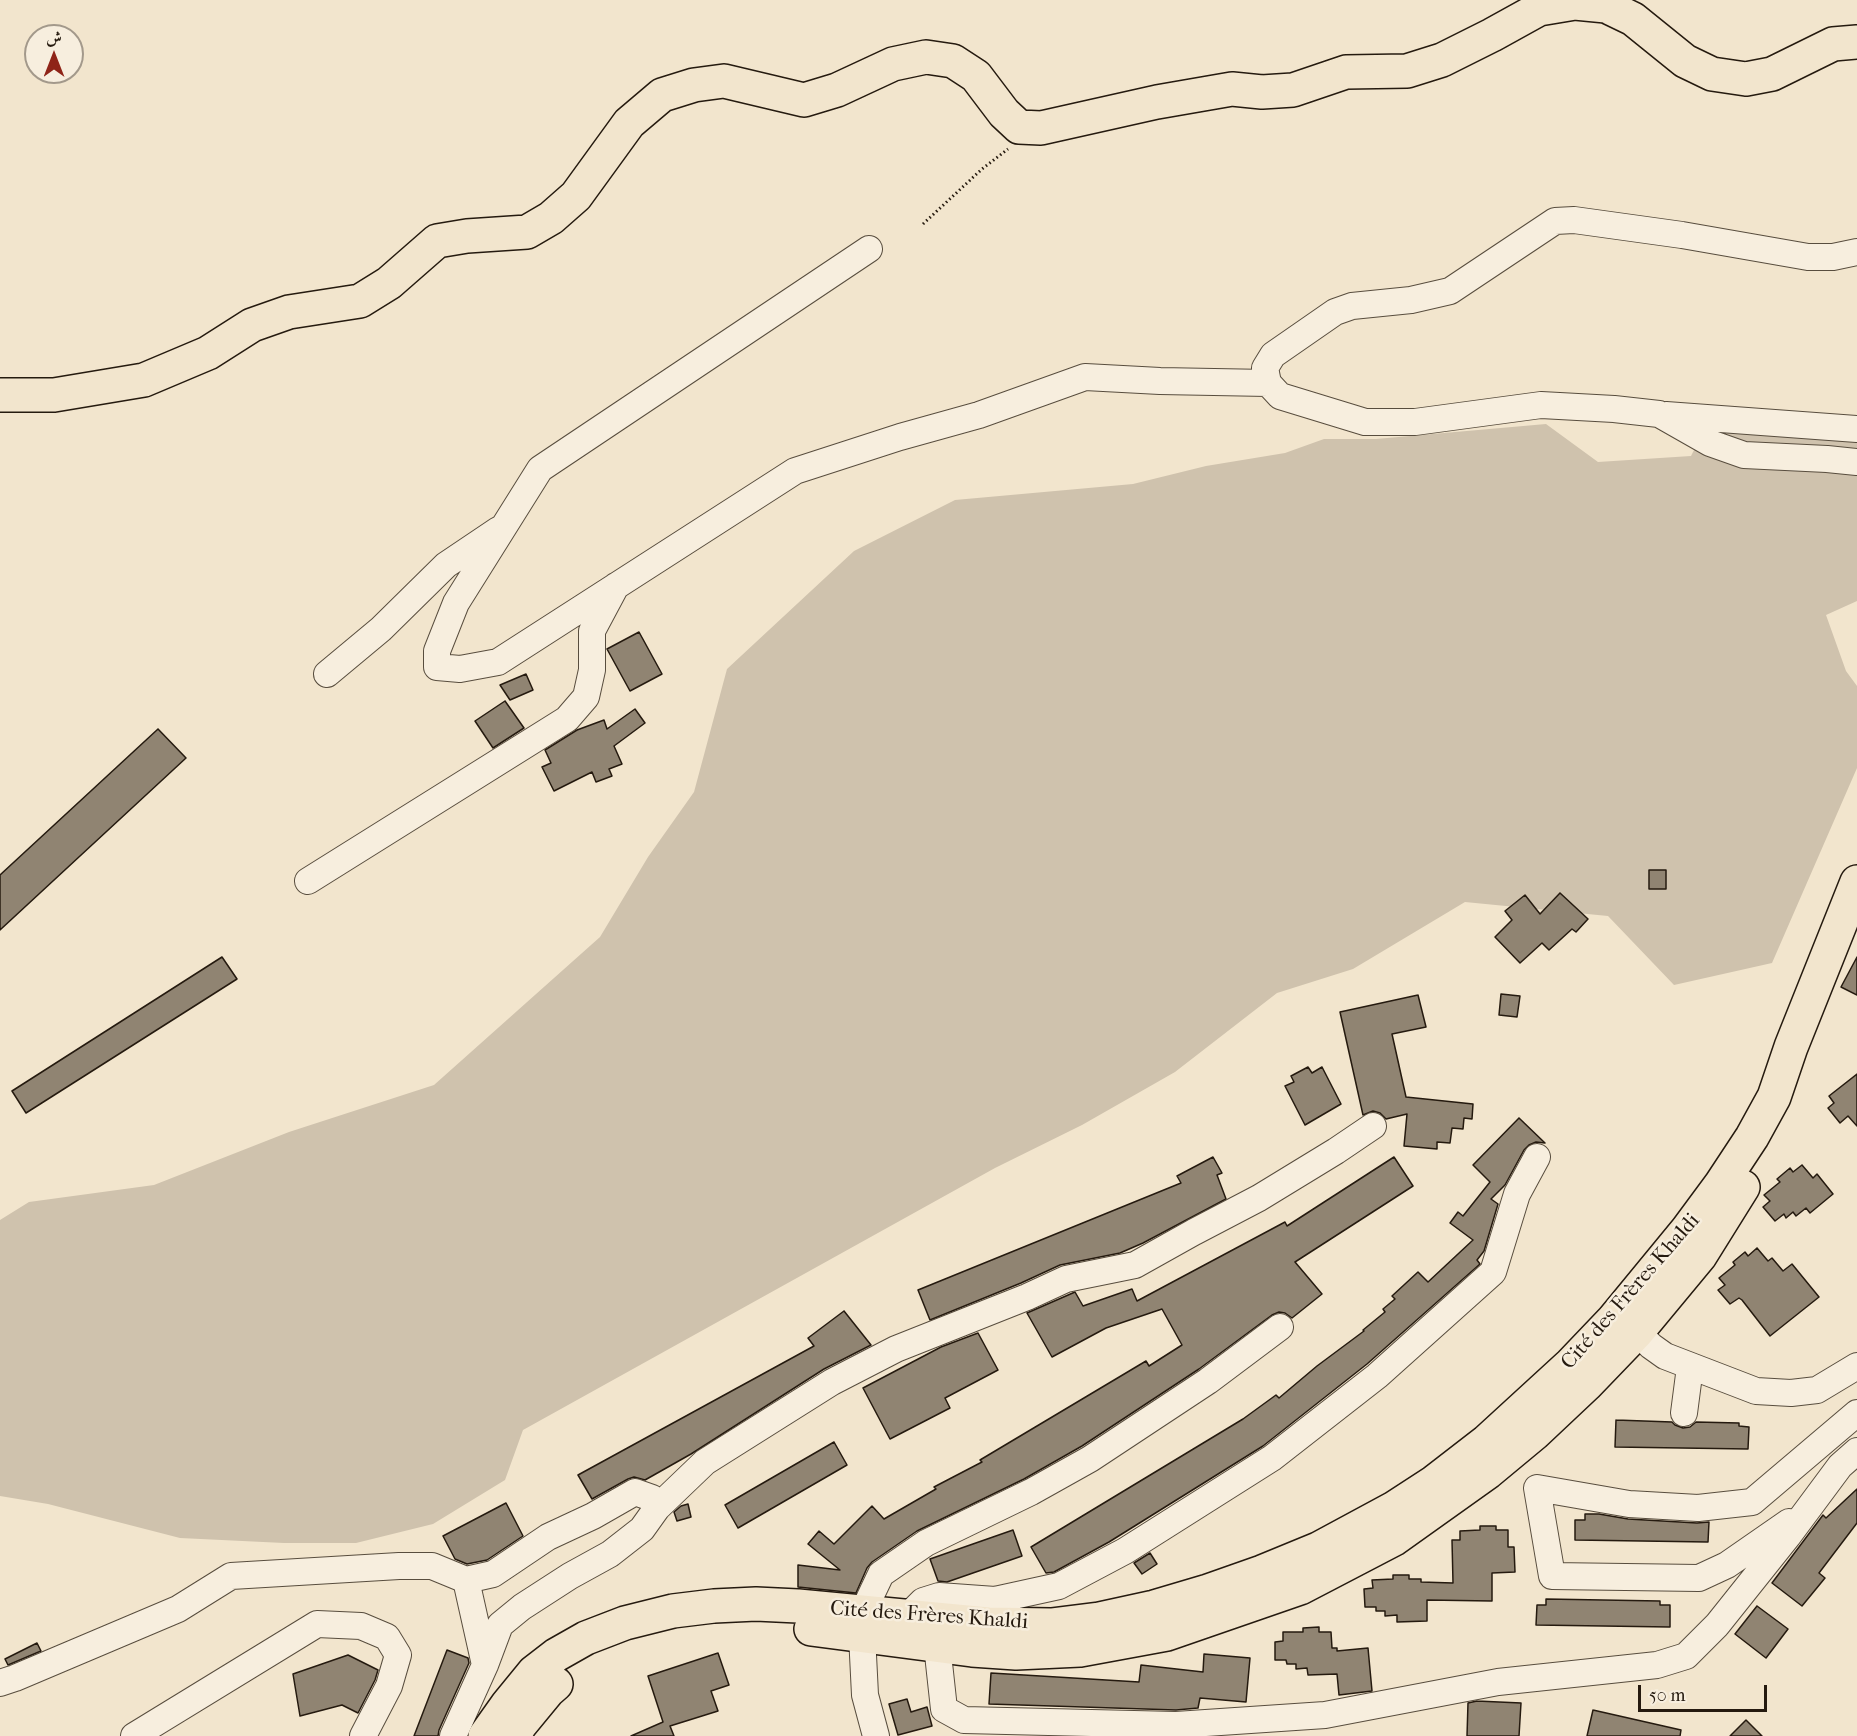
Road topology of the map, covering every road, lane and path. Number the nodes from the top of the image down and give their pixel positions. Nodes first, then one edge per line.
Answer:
1 (1857, 42) edge
2 (1036, 128) junction
3 (923, 224) dead end
4 (869, 249) dead end
5 (1857, 252) edge
6 (1268, 383) junction
7 (0, 395) edge
8 (1659, 414) junction
9 (1857, 429) edge
10 (1857, 462) edge
11 (506, 524) junction
12 (616, 586) junction
13 (327, 674) dead end
14 (308, 881) dead end
15 (1857, 882) edge
16 (1857, 941) edge
17 (1373, 1126) dead end
18 (1537, 1157) dead end
19 (1628, 1323) junction
20 (1280, 1327) dead end
21 (1857, 1366) edge
22 (1690, 1367) junction
23 (1684, 1413) dead end
24 (1857, 1413) edge
25 (1857, 1451) edge
26 (657, 1508) junction
27 (1808, 1508) junction
28 (466, 1580) junction
29 (863, 1624) junction
30 (904, 1629) junction
31 (941, 1633) junction
32 (485, 1665) junction
33 (0, 1683) edge
34 (134, 1736) edge
35 (363, 1736) edge
36 (453, 1736) edge
37 (485, 1736) edge
38 (514, 1736) edge
39 (876, 1736) edge

1 - 2 main road
2 - 3 path
2 - 7 main road
4 - 11 street
5 - 6 street
6 - 8 street
6 - 12 street
8 - 9 street
8 - 10 street
11 - 12 street
11 - 13 street
12 - 14 street
15 - 19 main road, Cité des Frères Khaldi
16 - 19 main road, Cité des Frères Khaldi
17 - 26 street
18 - 30 street
19 - 22 street
19 - 31 main road, Cité des Frères Khaldi
20 - 29 street
21 - 22 street
22 - 23 street
24 - 27 street
25 - 27 street
26 - 28 street
26 - 32 street
27 - 31 street
28 - 32 street
28 - 33 street
29 - 30 main road, Cité des Frères Khaldi
29 - 37 main road, Cité des Frères Khaldi
29 - 38 main road, Cité des Frères Khaldi
29 - 39 street
30 - 31 main road, Cité des Frères Khaldi
32 - 36 street
34 - 35 street

